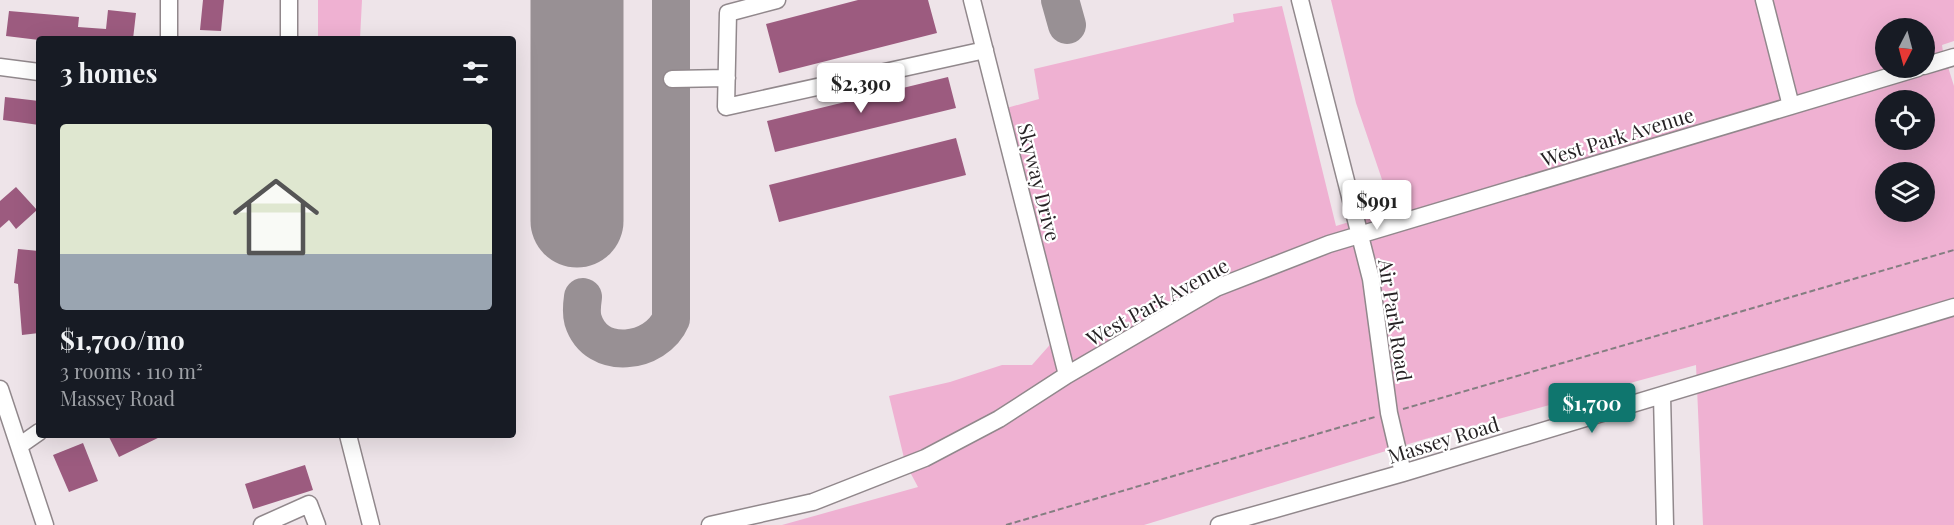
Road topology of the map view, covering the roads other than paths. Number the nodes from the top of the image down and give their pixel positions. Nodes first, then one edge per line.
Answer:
1 (169, 0) edge
2 (289, 0) edge
3 (777, 0) edge
4 (972, 0) edge
5 (1300, 0) edge
6 (1764, 0) edge
7 (169, 36) edge
8 (289, 36) edge
9 (985, 50) junction
10 (1954, 57) edge
11 (1935, 63) edge
12 (0, 67) edge
13 (36, 72) edge
14 (727, 78) junction
15 (1885, 78) edge
16 (672, 79) dead end
17 (1791, 106) junction
18 (1360, 234) junction
19 (1954, 307) edge
20 (1067, 375) junction
21 (0, 389) edge
22 (1662, 395) junction
23 (36, 434) edge
24 (349, 438) edge
25 (20, 446) junction
26 (1403, 473) junction
27 (45, 525) edge
28 (262, 525) edge
29 (317, 525) edge
30 (371, 525) edge
31 (710, 525) edge
32 (1219, 525) edge
33 (1665, 525) edge

1 - 7 street
2 - 8 street
3 - 14 street
4 - 9 street, Skyway Drive
5 - 18 street, Air Park Road
6 - 17 street
9 - 14 street
9 - 20 street, Skyway Drive
10 - 11 street
12 - 13 street
14 - 16 street
15 - 17 street, West Park Avenue
17 - 18 street, West Park Avenue
18 - 20 street, West Park Avenue
18 - 26 street, Air Park Road
19 - 22 street, Massey Road
20 - 31 street, West Park Avenue
21 - 25 street
22 - 26 street, Massey Road
22 - 33 street
23 - 25 street
24 - 30 street
25 - 27 street
26 - 32 street, Massey Road
28 - 29 street

